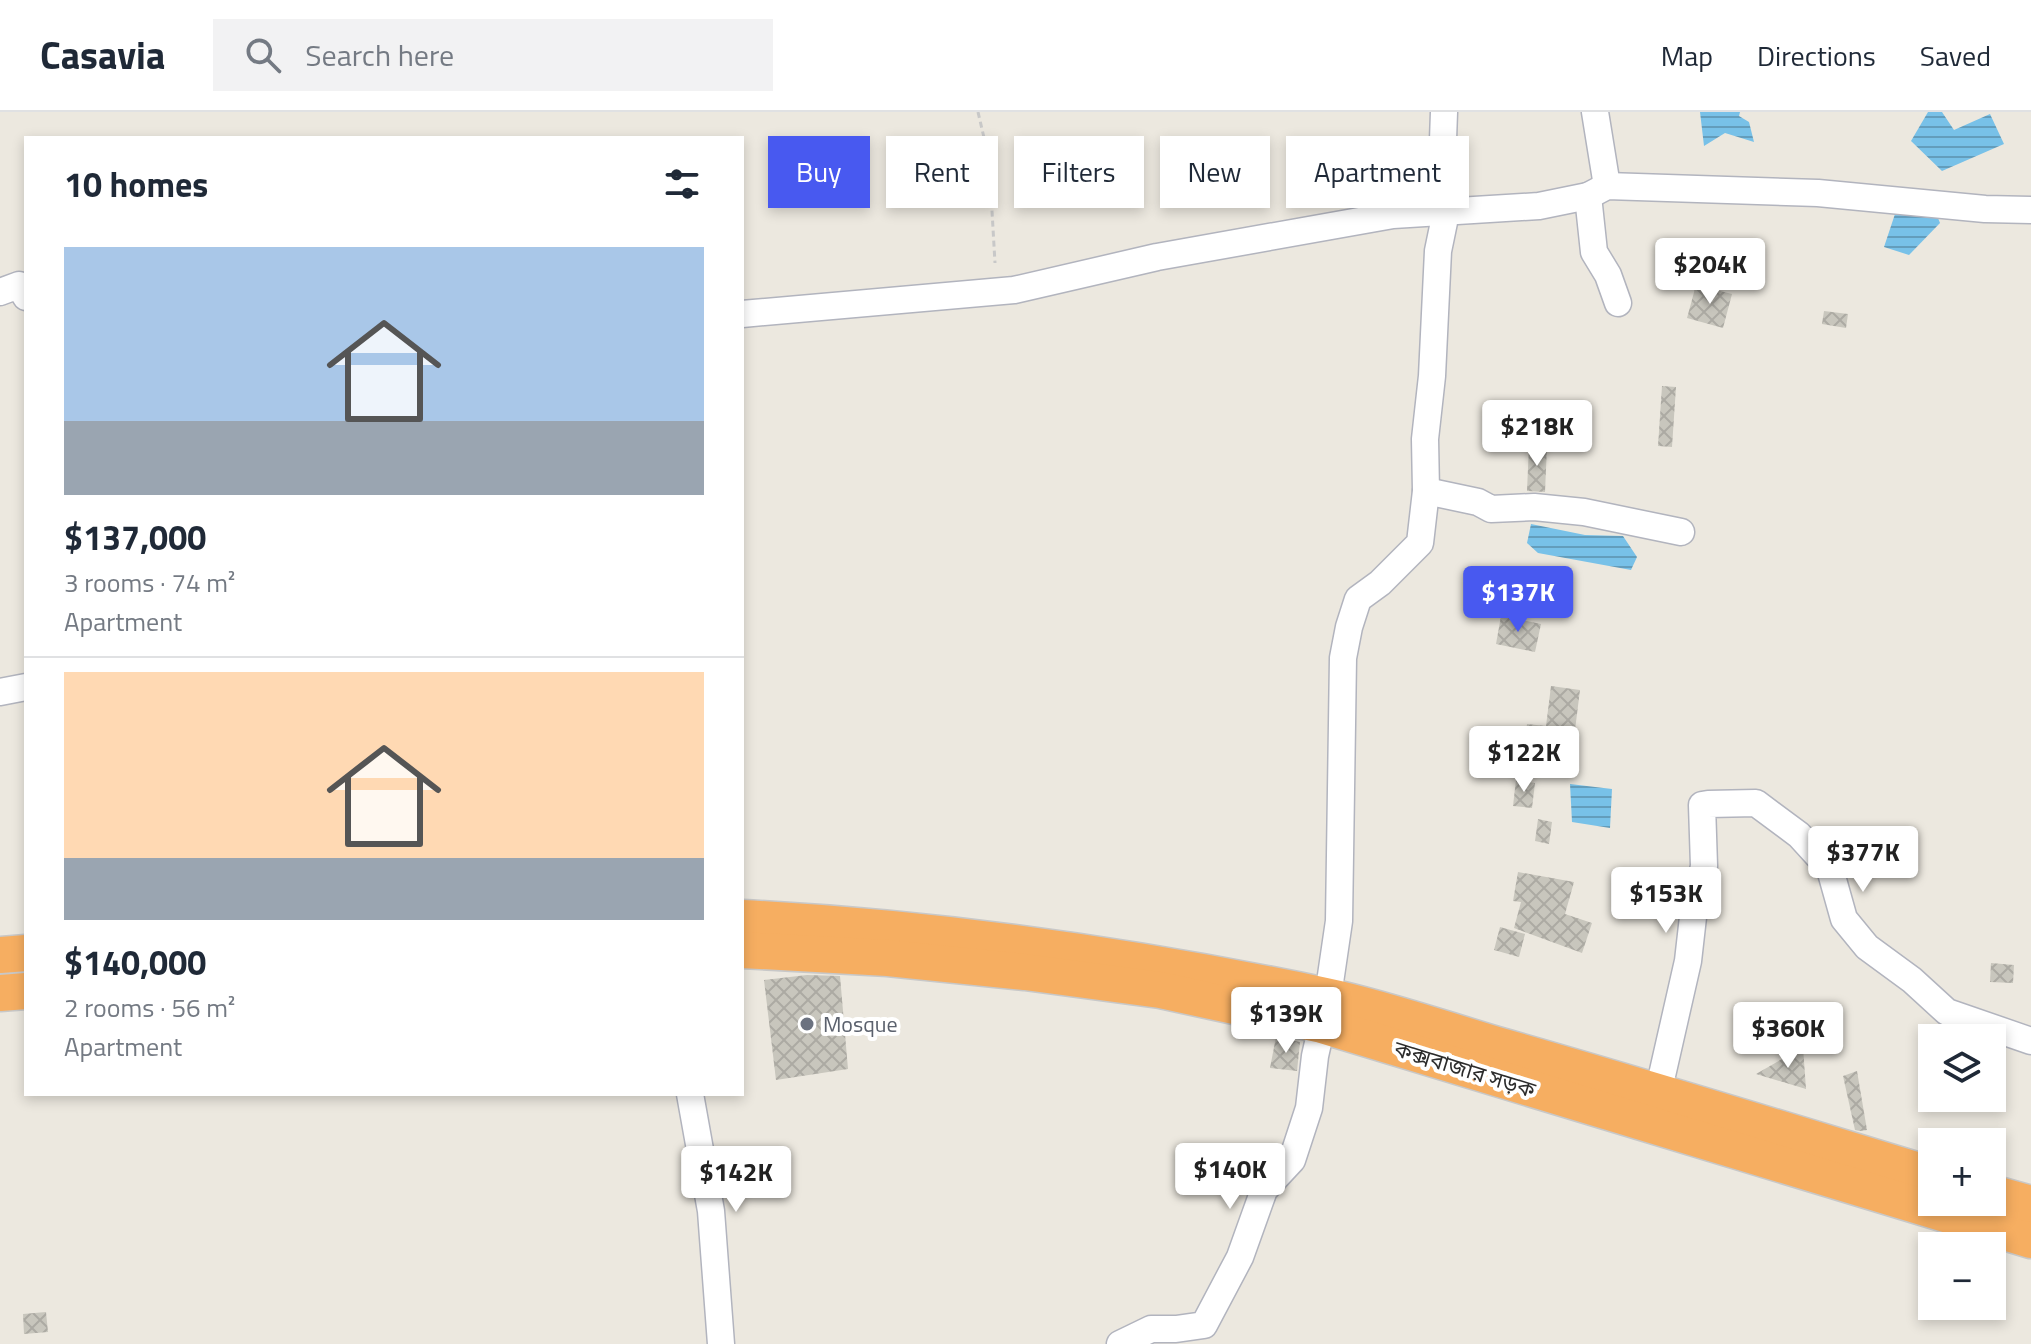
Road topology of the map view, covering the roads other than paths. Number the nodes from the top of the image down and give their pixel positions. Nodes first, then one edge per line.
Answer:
1 (1444, 112) edge
2 (1595, 112) edge
3 (1598, 191) junction
4 (2031, 210) edge
5 (1436, 211) junction
6 (0, 292) edge
7 (24, 294) edge
8 (1618, 303) dead end
9 (744, 314) edge
10 (1426, 491) junction
11 (1681, 532) dead end
12 (24, 687) edge
13 (0, 692) edge
14 (744, 918) edge
15 (744, 950) edge
16 (24, 953) edge
17 (0, 955) edge
18 (24, 991) edge
19 (0, 993) edge
20 (1325, 1011) junction
21 (2031, 1041) edge
22 (1658, 1093) junction
23 (690, 1096) edge
24 (1918, 1171) edge
25 (2006, 1197) edge
26 (2031, 1204) edge
27 (2031, 1240) edge
28 (721, 1344) edge
29 (1120, 1344) edge

1 - 5 street
2 - 3 street
3 - 4 street
3 - 5 street
3 - 8 street
5 - 9 street
5 - 10 street
6 - 7 street
10 - 11 street
10 - 20 street
12 - 13 street
14 - 20 highway, কক্সবাজার সড়ক
15 - 20 highway, কক্সবাজার সড়ক
16 - 17 highway
18 - 19 highway
20 - 22 highway, কক্সবাজার সড়ক
20 - 27 highway, কক্সবাজার সড়ক
20 - 29 street
21 - 22 street
22 - 24 highway, কক্সবাজার সড়ক
23 - 28 street
25 - 26 highway

